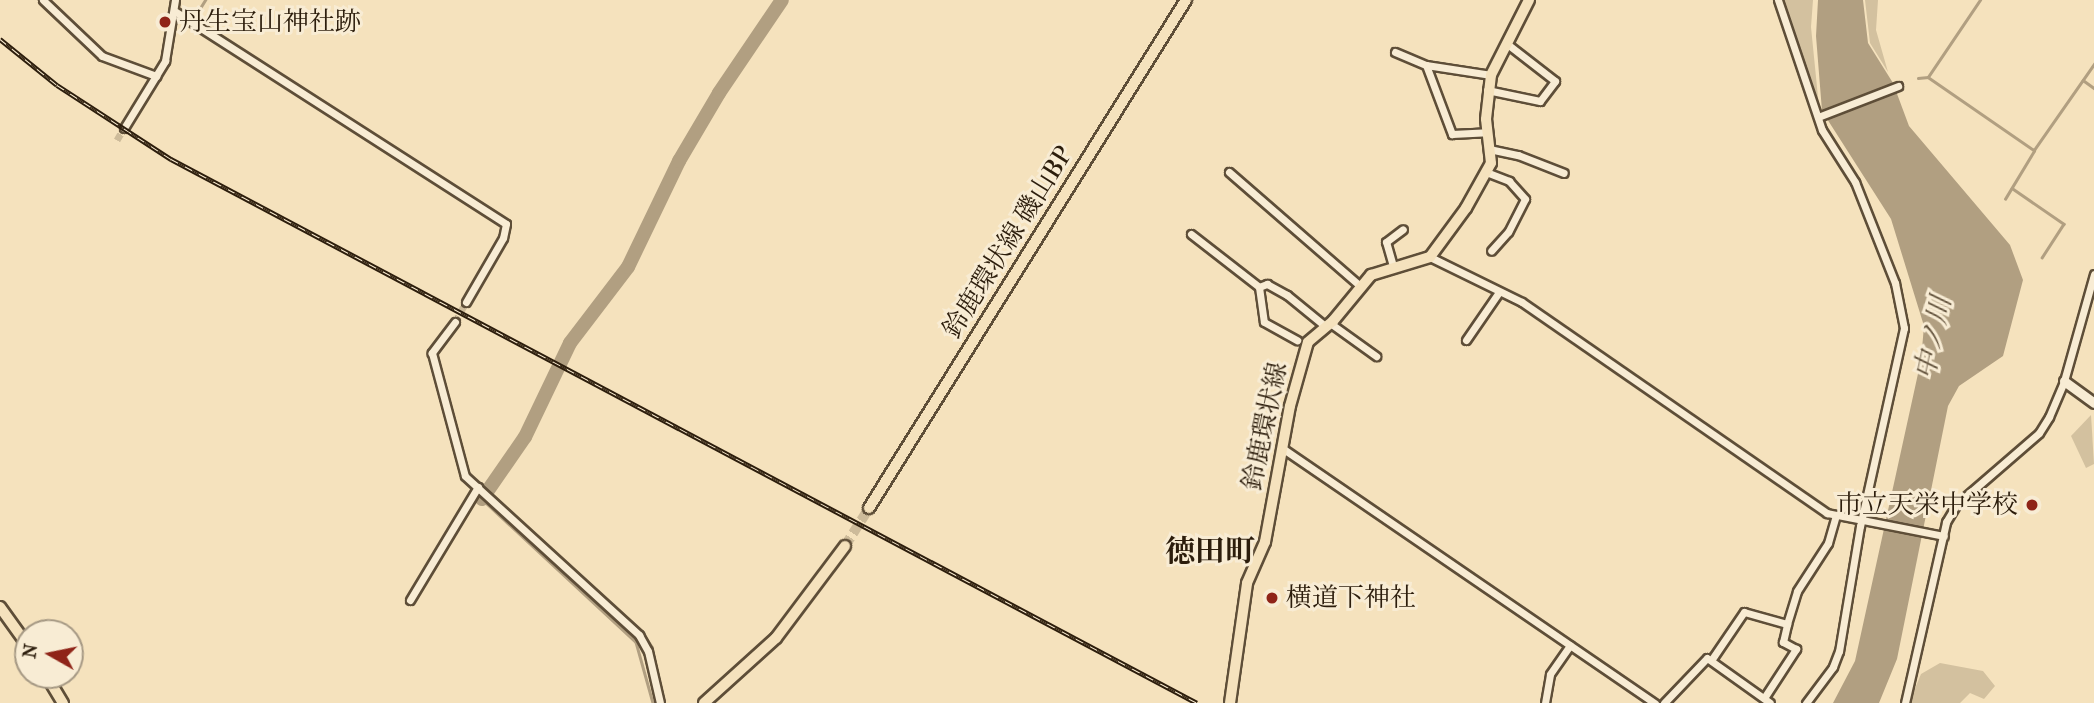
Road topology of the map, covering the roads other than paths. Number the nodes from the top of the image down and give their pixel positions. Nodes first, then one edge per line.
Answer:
1 (43, 0) edge
2 (175, 0) edge
3 (1186, 0) edge
4 (1529, 0) edge
5 (1778, 0) edge
6 (176, 12) junction
7 (1506, 43) junction
8 (1395, 52) dead end
9 (1426, 65) junction
10 (1490, 75) junction
11 (156, 76) junction
12 (1898, 86) dead end
13 (1487, 90) junction
14 (1818, 117) junction
15 (124, 128) tunnel mouth
16 (1487, 132) junction
17 (1489, 149) junction
18 (1229, 172) dead end
19 (1486, 172) junction
20 (1564, 173) dead end
21 (1403, 229) dead end
22 (1191, 234) dead end
23 (1491, 251) dead end
24 (1430, 257) junction
25 (1393, 266) junction
26 (2094, 274) edge
27 (1360, 286) junction
28 (1259, 287) junction
29 (1499, 292) junction
30 (466, 302) tunnel mouth
31 (455, 321) tunnel mouth
32 (1327, 325) junction
33 (1297, 340) dead end
34 (1466, 340) dead end
35 (1376, 356) dead end
36 (2064, 381) junction
37 (2094, 403) edge
38 (1282, 448) junction
39 (479, 488) junction
40 (869, 508) tunnel mouth
41 (1836, 515) junction
42 (1864, 520) junction
43 (1944, 536) junction
44 (845, 545) tunnel mouth
45 (410, 600) dead end
46 (0, 607) edge
47 (1787, 624) junction
48 (14, 626) edge
49 (1570, 645) junction
50 (1713, 659) junction
51 (1767, 700) edge
52 (660, 703) edge
53 (704, 703) edge
54 (1230, 703) edge
55 (1545, 703) edge
56 (1655, 703) edge
57 (1664, 703) edge
58 (1806, 703) edge
59 (1905, 703) edge

1 - 11 street
2 - 6 street
3 - 40 main road, 鈴鹿環状線 磯山BP
4 - 7 main road
5 - 14 street
6 - 11 street
6 - 30 street
7 - 10 main road
7 - 13 street
8 - 9 street
9 - 10 street
9 - 16 street
10 - 13 main road
11 - 15 street
12 - 14 street
13 - 16 main road
14 - 42 street
16 - 17 main road
17 - 19 main road
17 - 20 street
18 - 27 street
19 - 23 street
19 - 24 main road
21 - 25 street
22 - 28 street
24 - 25 main road, 鈴鹿環状線
24 - 29 street
25 - 27 main road, 鈴鹿環状線
26 - 36 street
27 - 32 main road, 鈴鹿環状線
28 - 32 street
28 - 33 street
29 - 34 street
29 - 41 street
31 - 39 street
32 - 35 street
32 - 38 main road, 鈴鹿環状線
36 - 37 street
36 - 43 street
38 - 49 street
38 - 54 main road, 鈴鹿環状線
39 - 45 street
39 - 52 street
41 - 42 street
41 - 47 street
42 - 43 street
42 - 58 street
43 - 59 street
44 - 53 main road
46 - 48 main road
47 - 50 street
47 - 51 street
49 - 55 street
49 - 56 street
50 - 51 street
50 - 57 street

